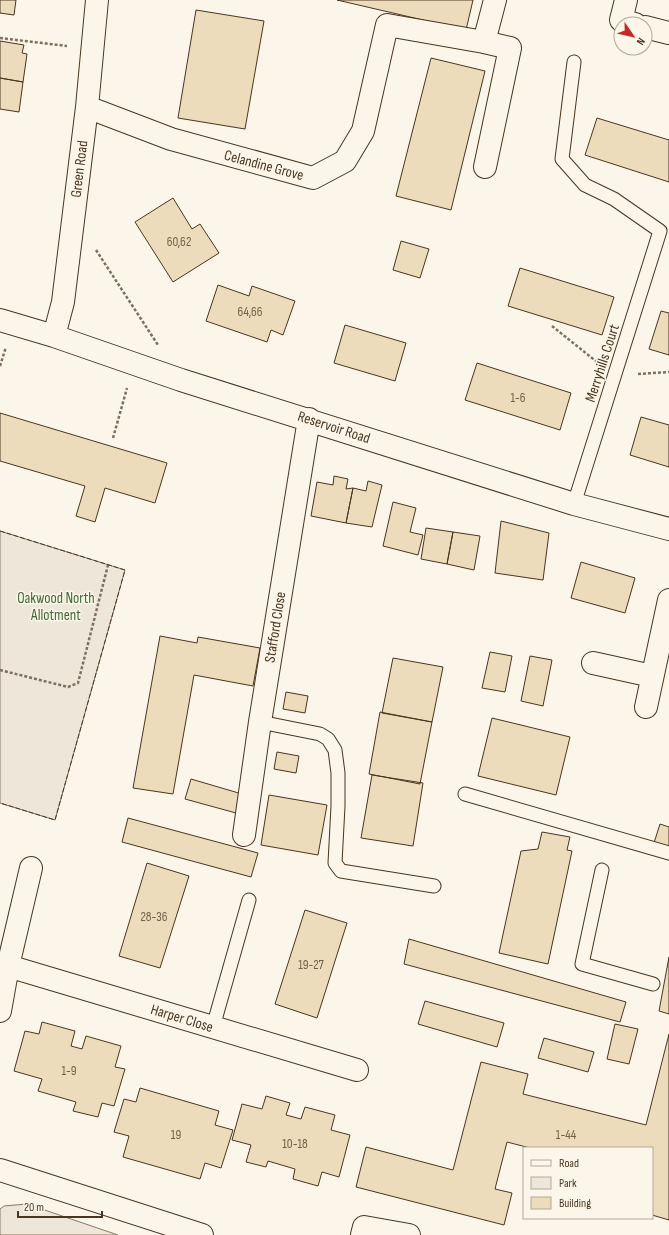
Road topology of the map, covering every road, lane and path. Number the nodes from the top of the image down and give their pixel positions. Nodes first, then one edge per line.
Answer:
1 (97, 0) edge
2 (495, 0) edge
3 (626, 0) edge
4 (622, 16) edge
5 (653, 29) edge
6 (669, 33) edge
7 (0, 38) edge
8 (484, 42) junction
9 (93, 49) junction
10 (574, 62) dead end
11 (87, 107) junction
12 (485, 167) dead end
13 (665, 231) edge
14 (95, 248) dead end
15 (0, 320) edge
16 (54, 336) junction
17 (160, 347) dead end
18 (134, 363) junction
19 (309, 419) junction
20 (113, 438) dead end
21 (574, 504) junction
22 (669, 529) edge
23 (108, 565) dead end
24 (669, 600) edge
25 (593, 663) dead end
26 (0, 670) edge
27 (652, 676) junction
28 (646, 707) dead end
29 (260, 722) junction
30 (465, 794) dead end
31 (244, 835) dead end
32 (669, 853) edge
33 (31, 868) dead end
34 (602, 870) dead end
35 (434, 886) dead end
36 (249, 900) dead end
37 (8, 966) junction
38 (653, 984) dead end
39 (0, 1011) edge
40 (213, 1027) junction
41 (357, 1070) dead end
42 (0, 1170) edge
43 (202, 1235) edge
44 (362, 1235) edge
45 (409, 1235) edge

1 - 9 street, Green Road
2 - 8 street
3 - 4 street
5 - 6 street
7 - 9 path
8 - 11 street, Celandine Grove
8 - 12 street, Celandine Grove
9 - 11 street, Green Road
10 - 13 lane, Merryhills Court
11 - 16 street, Green Road
13 - 21 lane, Merryhills Court
14 - 17 path
15 - 16 street, Reservoir Road
16 - 18 street, Reservoir Road
18 - 19 street, Reservoir Road
18 - 20 path
19 - 21 street, Reservoir Road
19 - 29 street, Stafford Close
21 - 22 street, Reservoir Road
23 - 26 path
24 - 27 street
25 - 27 street
27 - 28 street
29 - 31 street, Stafford Close
29 - 35 lane
30 - 32 lane
33 - 37 street
34 - 38 lane
36 - 40 lane
37 - 39 street
37 - 40 street, Harper Close
40 - 41 street, Harper Close
42 - 43 street
44 - 45 street

